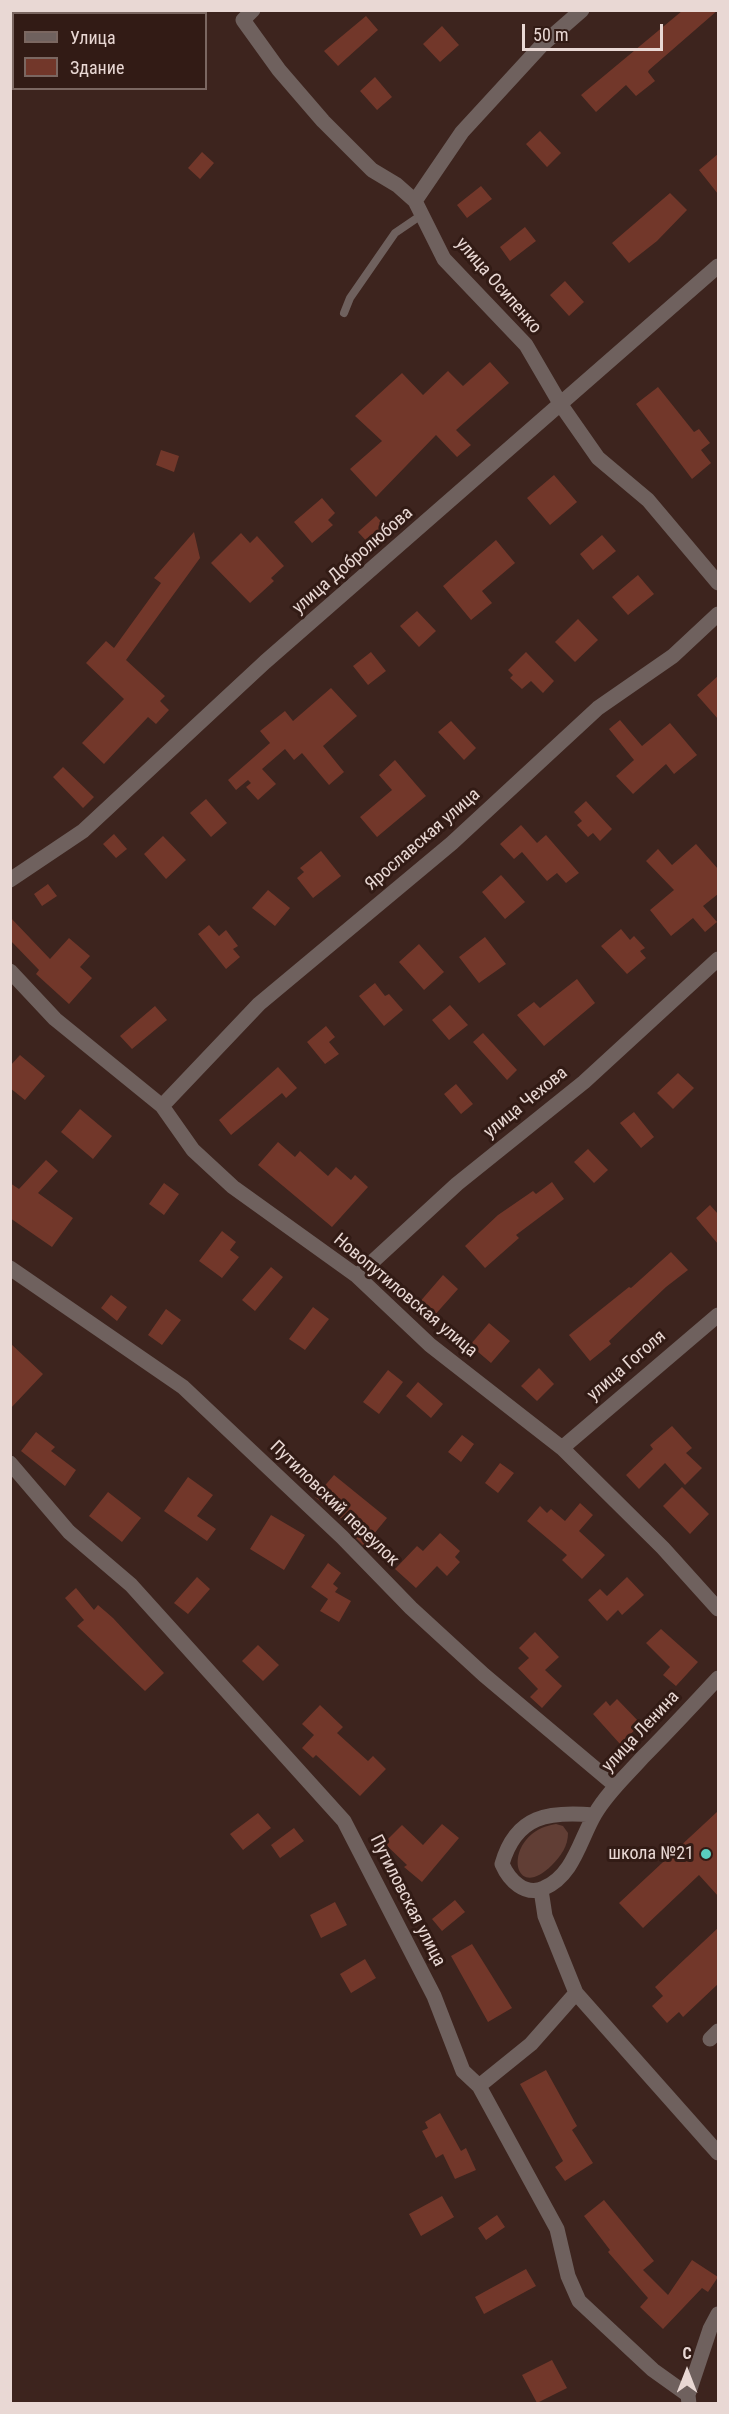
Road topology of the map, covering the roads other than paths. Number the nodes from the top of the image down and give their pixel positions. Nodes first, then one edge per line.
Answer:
1 (582, 10) edge
2 (248, 15) edge
3 (415, 201) junction
4 (420, 216) junction
5 (718, 266) edge
6 (344, 313) dead end
7 (561, 405) junction
8 (718, 583) edge
9 (718, 614) edge
10 (10, 880) edge
11 (718, 959) edge
12 (10, 971) edge
13 (162, 1106) junction
14 (10, 1268) edge
15 (357, 1276) junction
16 (718, 1315) edge
17 (562, 1448) junction
18 (10, 1463) edge
19 (718, 1609) edge
20 (718, 1678) edge
21 (616, 1786) junction
22 (594, 1815) junction
23 (541, 1890) junction
24 (576, 1993) junction
25 (479, 2086) junction
26 (718, 2153) edge
27 (718, 2314) edge
28 (689, 2399) edge

1 - 3 street
2 - 3 street
3 - 4 street, улица Осипенко
4 - 6 lane
4 - 7 street, улица Осипенко
5 - 7 street, улица Добролюбова
7 - 8 street, улица Осипенко
7 - 10 street, улица Добролюбова
9 - 13 street, Ярославская улица
11 - 15 street, улица Чехова
12 - 13 street, Новопутиловская улица
13 - 15 street, Новопутиловская улица
14 - 21 street, Путиловский переулок
15 - 17 street, Новопутиловская улица
16 - 17 street, улица Гоголя
17 - 19 street, Новопутиловская улица
18 - 25 street, Путиловская улица
20 - 21 street, улица Ленина
21 - 22 street, улица Ленина
22 - 23 street, улица Ленина
22 - 23 street
23 - 24 street
24 - 25 street
24 - 26 street
25 - 28 street, Путиловская улица
27 - 28 street

